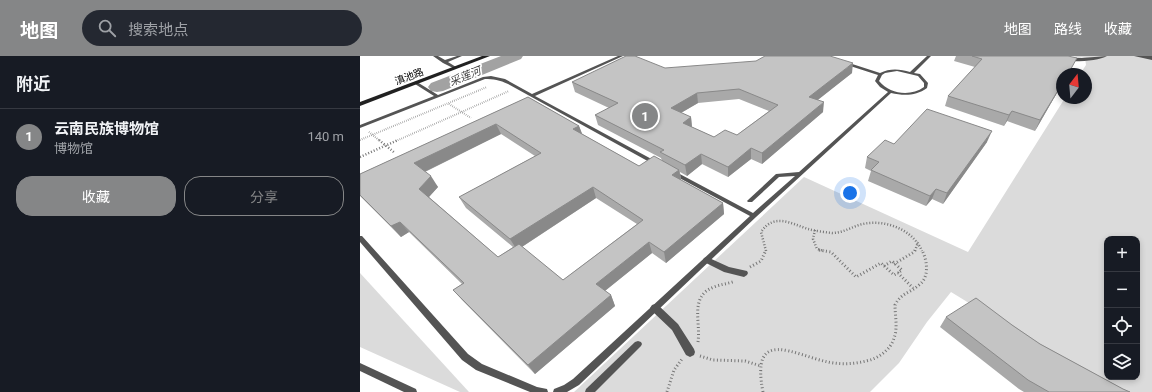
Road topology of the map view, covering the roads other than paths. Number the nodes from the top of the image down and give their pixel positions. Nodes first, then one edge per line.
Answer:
1 (435, 56) edge
2 (460, 56) edge
3 (487, 56) edge
4 (621, 56) edge
5 (929, 56) edge
6 (1046, 56) edge
7 (1104, 56) edge
8 (1138, 56) edge
9 (1152, 58) edge
10 (838, 61) edge
11 (444, 62) junction
12 (455, 68) junction
13 (912, 72) junction
14 (880, 74) junction
15 (416, 83) junction
16 (891, 91) junction
17 (436, 96) junction
18 (532, 96) junction
19 (539, 100) junction
20 (360, 104) edge
21 (532, 104) edge
22 (361, 126) edge
23 (664, 168) edge
24 (671, 171) edge
25 (800, 174) junction
26 (750, 201) dead end
27 (754, 216) junction
28 (360, 238) edge
29 (707, 260) junction
30 (744, 273) road end
31 (655, 308) junction
32 (638, 344) dead end
33 (690, 352) road end
34 (360, 367) edge
35 (413, 392) edge
36 (540, 392) edge
37 (557, 392) edge
38 (589, 392) edge

1 - 11 lane
2 - 11 lane
3 - 12 main road, 滇池路
4 - 18 lane
5 - 13 lane
6 - 7 street
8 - 9 street
10 - 14 lane
11 - 12 lane
12 - 15 main road, 滇池路
13 - 14 lane
13 - 16 lane
14 - 16 lane
15 - 17 lane
15 - 20 main road, 滇池路
16 - 25 lane
17 - 18 lane
17 - 22 lane
18 - 19 lane
19 - 21 lane
19 - 23 lane
24 - 27 lane
25 - 26 lane
25 - 27 lane
27 - 29 lane
28 - 36 lane
29 - 30 street
29 - 31 lane
31 - 33 street
31 - 37 lane
32 - 38 lane
34 - 35 lane

